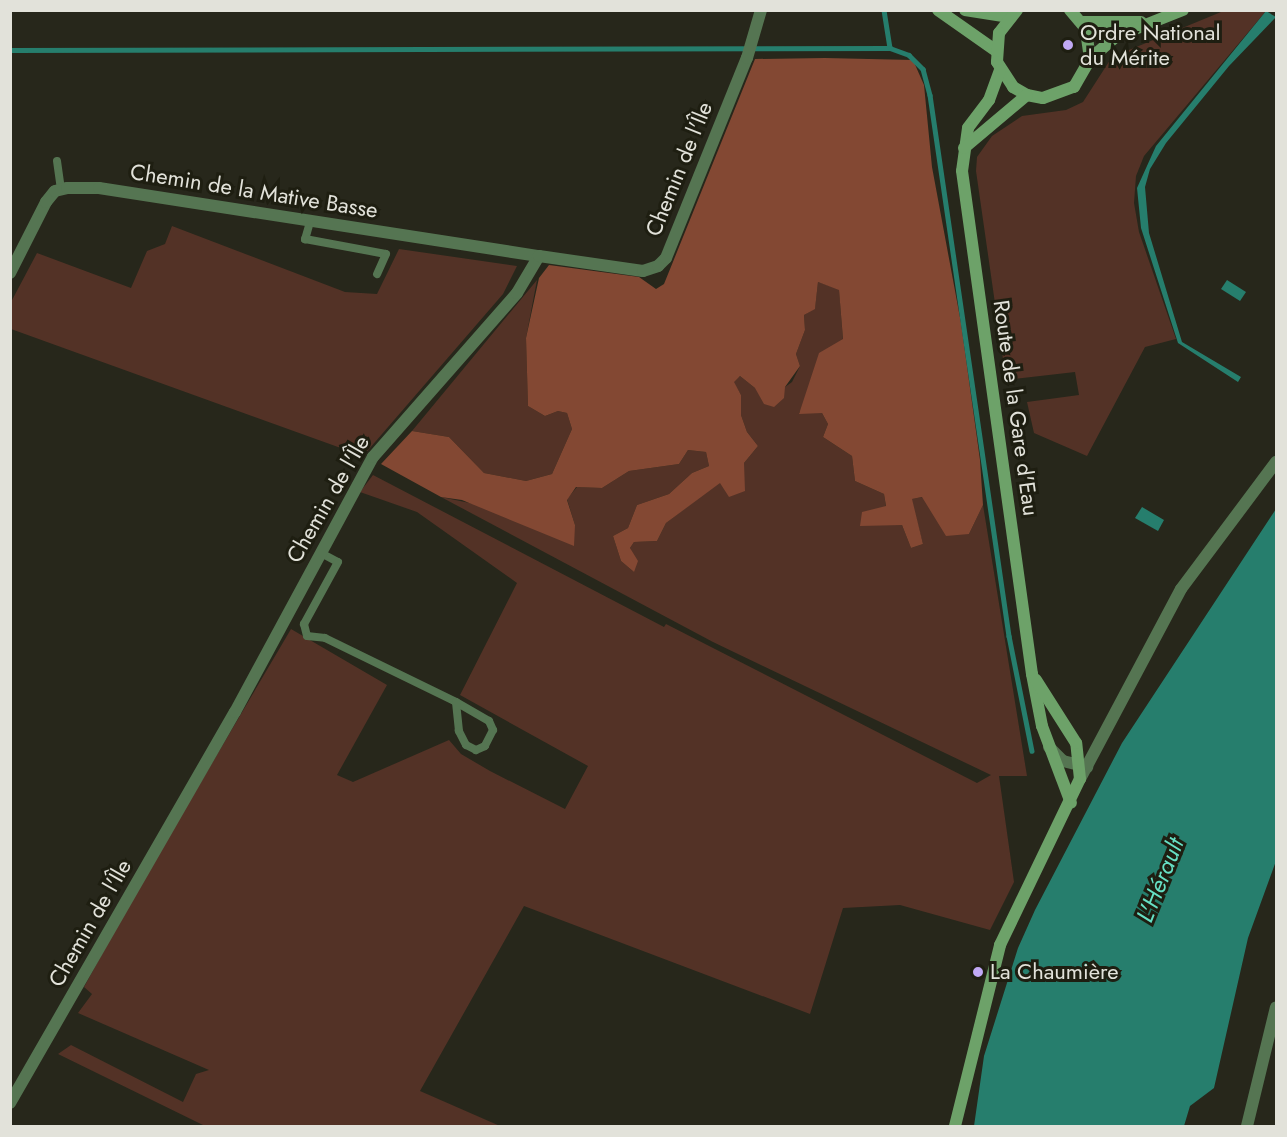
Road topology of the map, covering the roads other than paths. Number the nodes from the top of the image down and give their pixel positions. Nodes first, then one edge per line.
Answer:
1 (761, 10) edge
2 (938, 10) edge
3 (964, 10) edge
4 (1070, 10) edge
5 (1183, 10) edge
6 (1013, 14) edge
7 (1149, 21) junction
8 (1083, 22) junction
9 (995, 51) junction
10 (1090, 58) junction
11 (1000, 70) junction
12 (1027, 95) junction
13 (964, 148) junction
14 (57, 161) dead end
15 (61, 190) junction
16 (310, 222) junction
17 (540, 256) junction
18 (10, 273) edge
19 (377, 274) dead end
20 (1276, 462) edge
21 (321, 553) junction
22 (1032, 674) junction
23 (456, 702) junction
24 (1049, 746) junction
25 (1083, 771) junction
26 (1071, 804) junction
27 (1276, 1007) edge
28 (10, 1103) edge
29 (955, 1126) edge
30 (1247, 1126) edge

1 - 17 street, Chemin de l'Île
2 - 9 main road
3 - 6 main road
4 - 8 main road
5 - 7 main road
6 - 9 main road
7 - 8 main road
7 - 10 main road
8 - 10 main road
9 - 11 main road
10 - 12 main road
11 - 12 main road
11 - 13 main road, Route de la Gare d'Eau
12 - 13 main road
13 - 22 main road, Route de la Gare d'Eau
14 - 15 lane
15 - 16 street, Chemin de la Mative Basse
15 - 18 street
16 - 17 street, Chemin de la Mative Basse
16 - 19 lane
17 - 21 street, Chemin de l'Île
20 - 25 street
21 - 23 lane
21 - 28 street, Chemin de l'Île
22 - 24 main road, Route de la Gare d'Eau
22 - 25 main road, Route de la Gare d'Eau
23 - 23 lane
24 - 25 street
24 - 26 main road, Route de la Gare d'Eau
25 - 26 main road
26 - 29 main road
27 - 30 street

